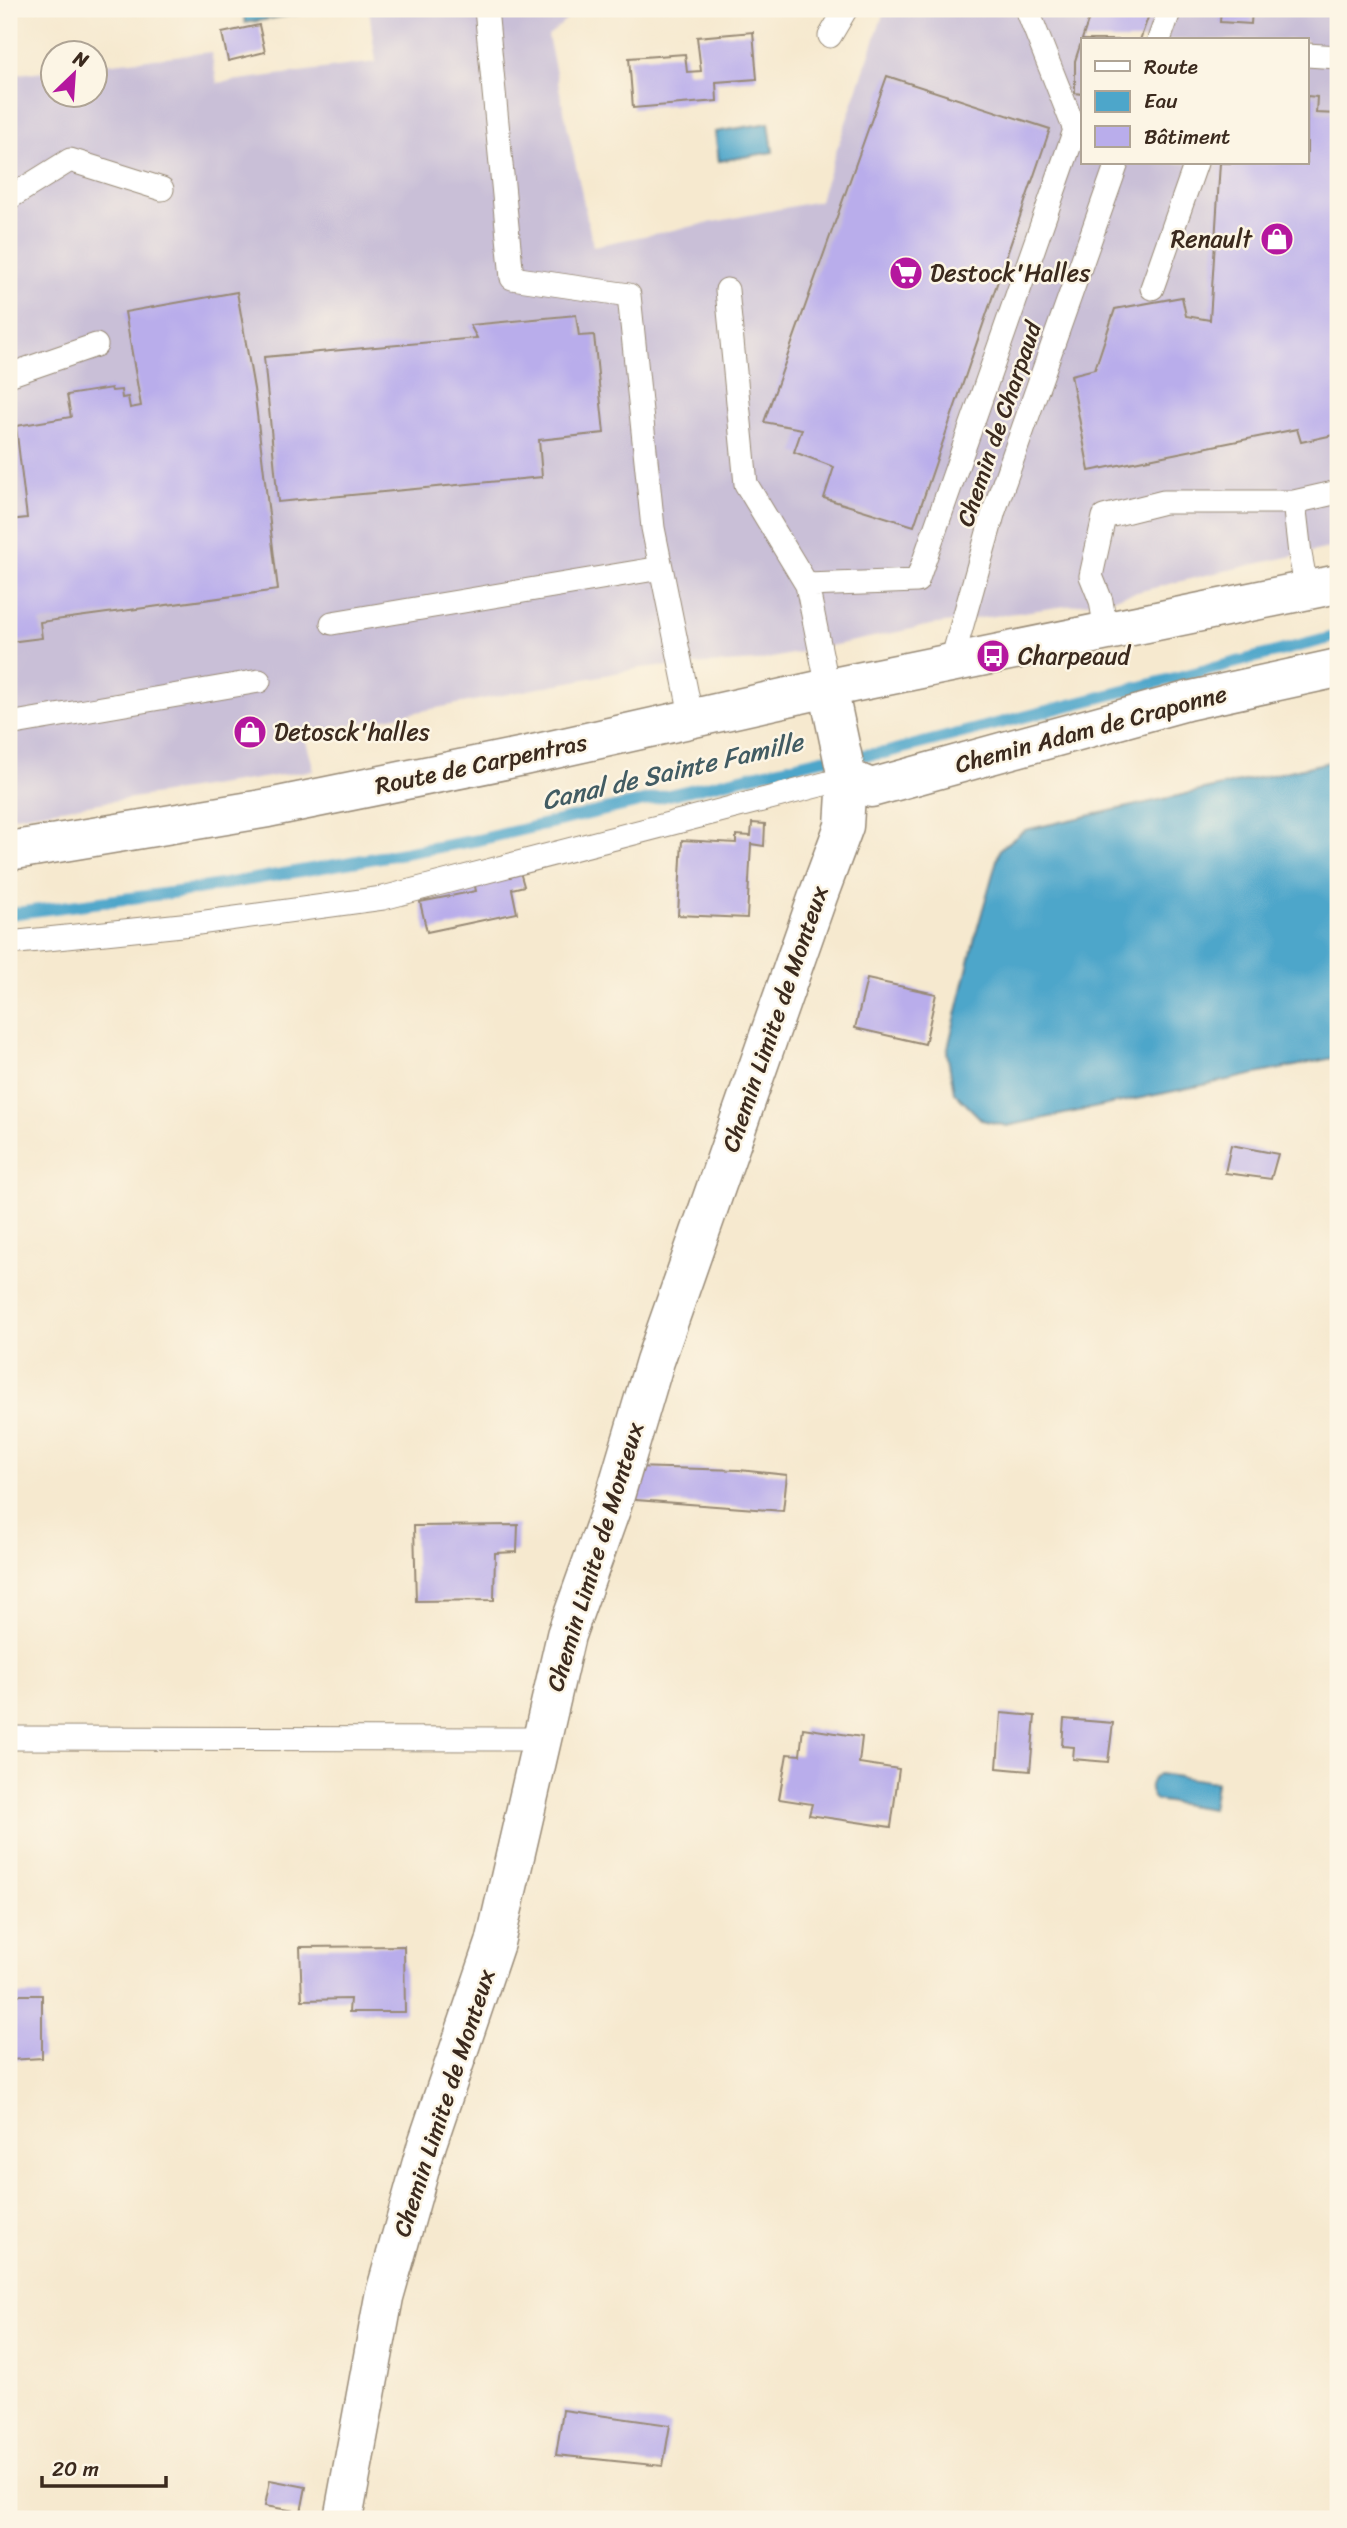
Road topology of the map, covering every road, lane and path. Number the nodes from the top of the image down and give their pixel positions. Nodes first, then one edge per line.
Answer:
1 (486, 9) edge
2 (846, 9) edge
3 (1027, 9) edge
4 (1170, 9) edge
5 (830, 36) dead end
6 (1160, 38) edge
7 (1308, 55) edge
8 (1338, 57) edge
9 (1117, 164) edge
10 (1196, 164) edge
11 (162, 189) dead end
12 (9, 198) edge
13 (1152, 288) dead end
14 (726, 290) dead end
15 (96, 345) dead end
16 (9, 375) edge
17 (1338, 492) edge
18 (1294, 502) junction
19 (661, 568) junction
20 (807, 585) junction
21 (1323, 588) edge
22 (332, 623) dead end
23 (1106, 631) junction
24 (951, 664) junction
25 (1338, 668) edge
26 (259, 681) dead end
27 (828, 688) junction
28 (692, 720) junction
29 (9, 724) edge
30 (847, 778) junction
31 (9, 850) edge
32 (9, 943) edge
33 (9, 1738) edge
34 (542, 1739) junction
35 (343, 2519) edge

1 - 19 lane
2 - 5 lane
3 - 20 lane
4 - 6 lane
7 - 8 lane
9 - 24 lane, Chemin de Charpaud
10 - 13 lane
11 - 12 lane
14 - 20 lane
15 - 16 lane
17 - 18 lane
18 - 21 lane
18 - 23 lane
19 - 22 lane
19 - 28 lane
20 - 27 lane
21 - 23 street, Route de Carpentras
23 - 24 street, Route de Carpentras
24 - 27 street, Route de Carpentras
25 - 30 street, Chemin Adam de Craponne
26 - 29 lane
27 - 28 street, Route de Carpentras
27 - 30 street, Chemin Limite de Monteux
28 - 31 street, Route de Carpentras
30 - 32 lane
30 - 34 street, Chemin Limite de Monteux
33 - 34 lane
34 - 35 street, Chemin Limite de Monteux

